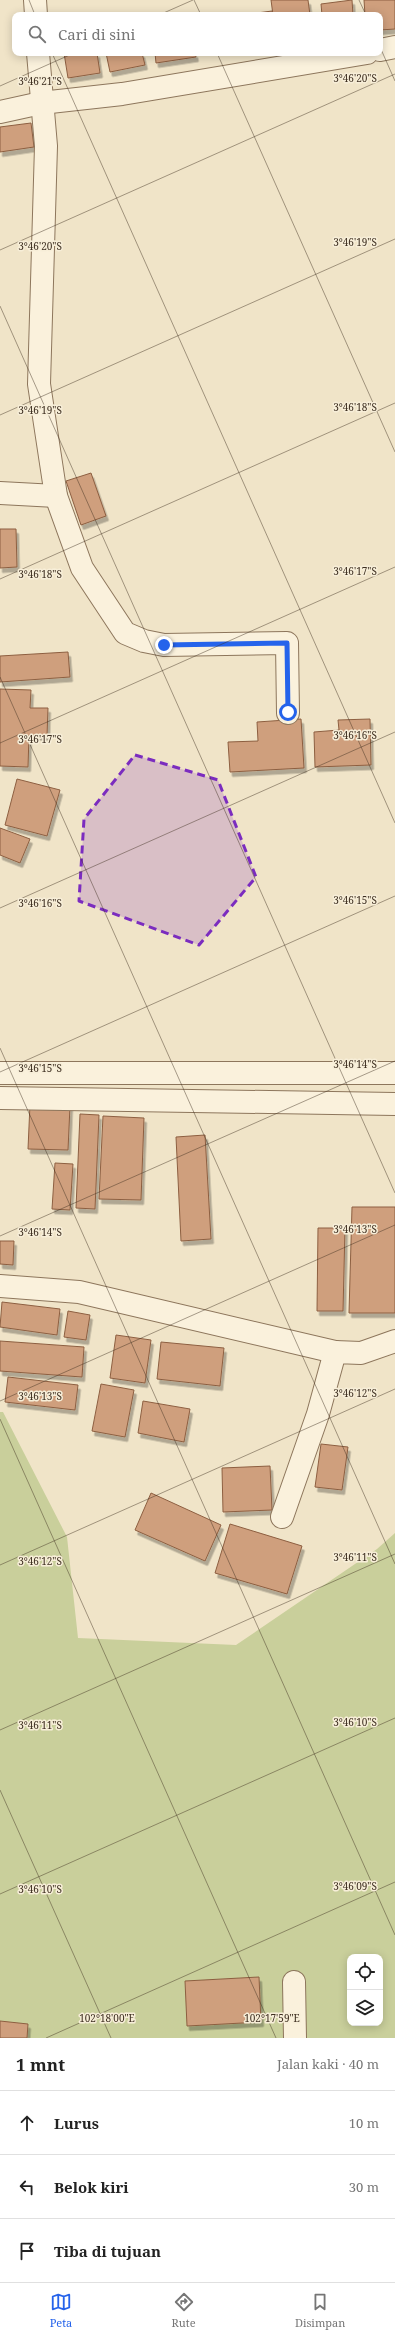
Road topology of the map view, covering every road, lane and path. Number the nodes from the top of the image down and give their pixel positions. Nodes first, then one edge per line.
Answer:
1 (35, 0) edge
2 (36, 12) edge
3 (395, 47) edge
4 (383, 49) edge
5 (38, 56) edge
6 (349, 56) edge
7 (41, 103) junction
8 (0, 112) edge
9 (0, 493) edge
10 (56, 496) junction
11 (288, 712) dead end
12 (0, 1073) edge
13 (395, 1074) edge
14 (0, 1098) edge
15 (395, 1104) edge
16 (0, 1286) edge
17 (395, 1341) edge
18 (335, 1352) junction
19 (282, 1517) dead end
20 (294, 1982) dead end
21 (295, 2038) edge

1 - 2 street
3 - 4 street
5 - 7 street
6 - 7 street
7 - 8 street
7 - 10 street
9 - 10 street
10 - 11 street
12 - 13 street
14 - 15 street
16 - 18 street
17 - 18 street
18 - 19 street
20 - 21 street

